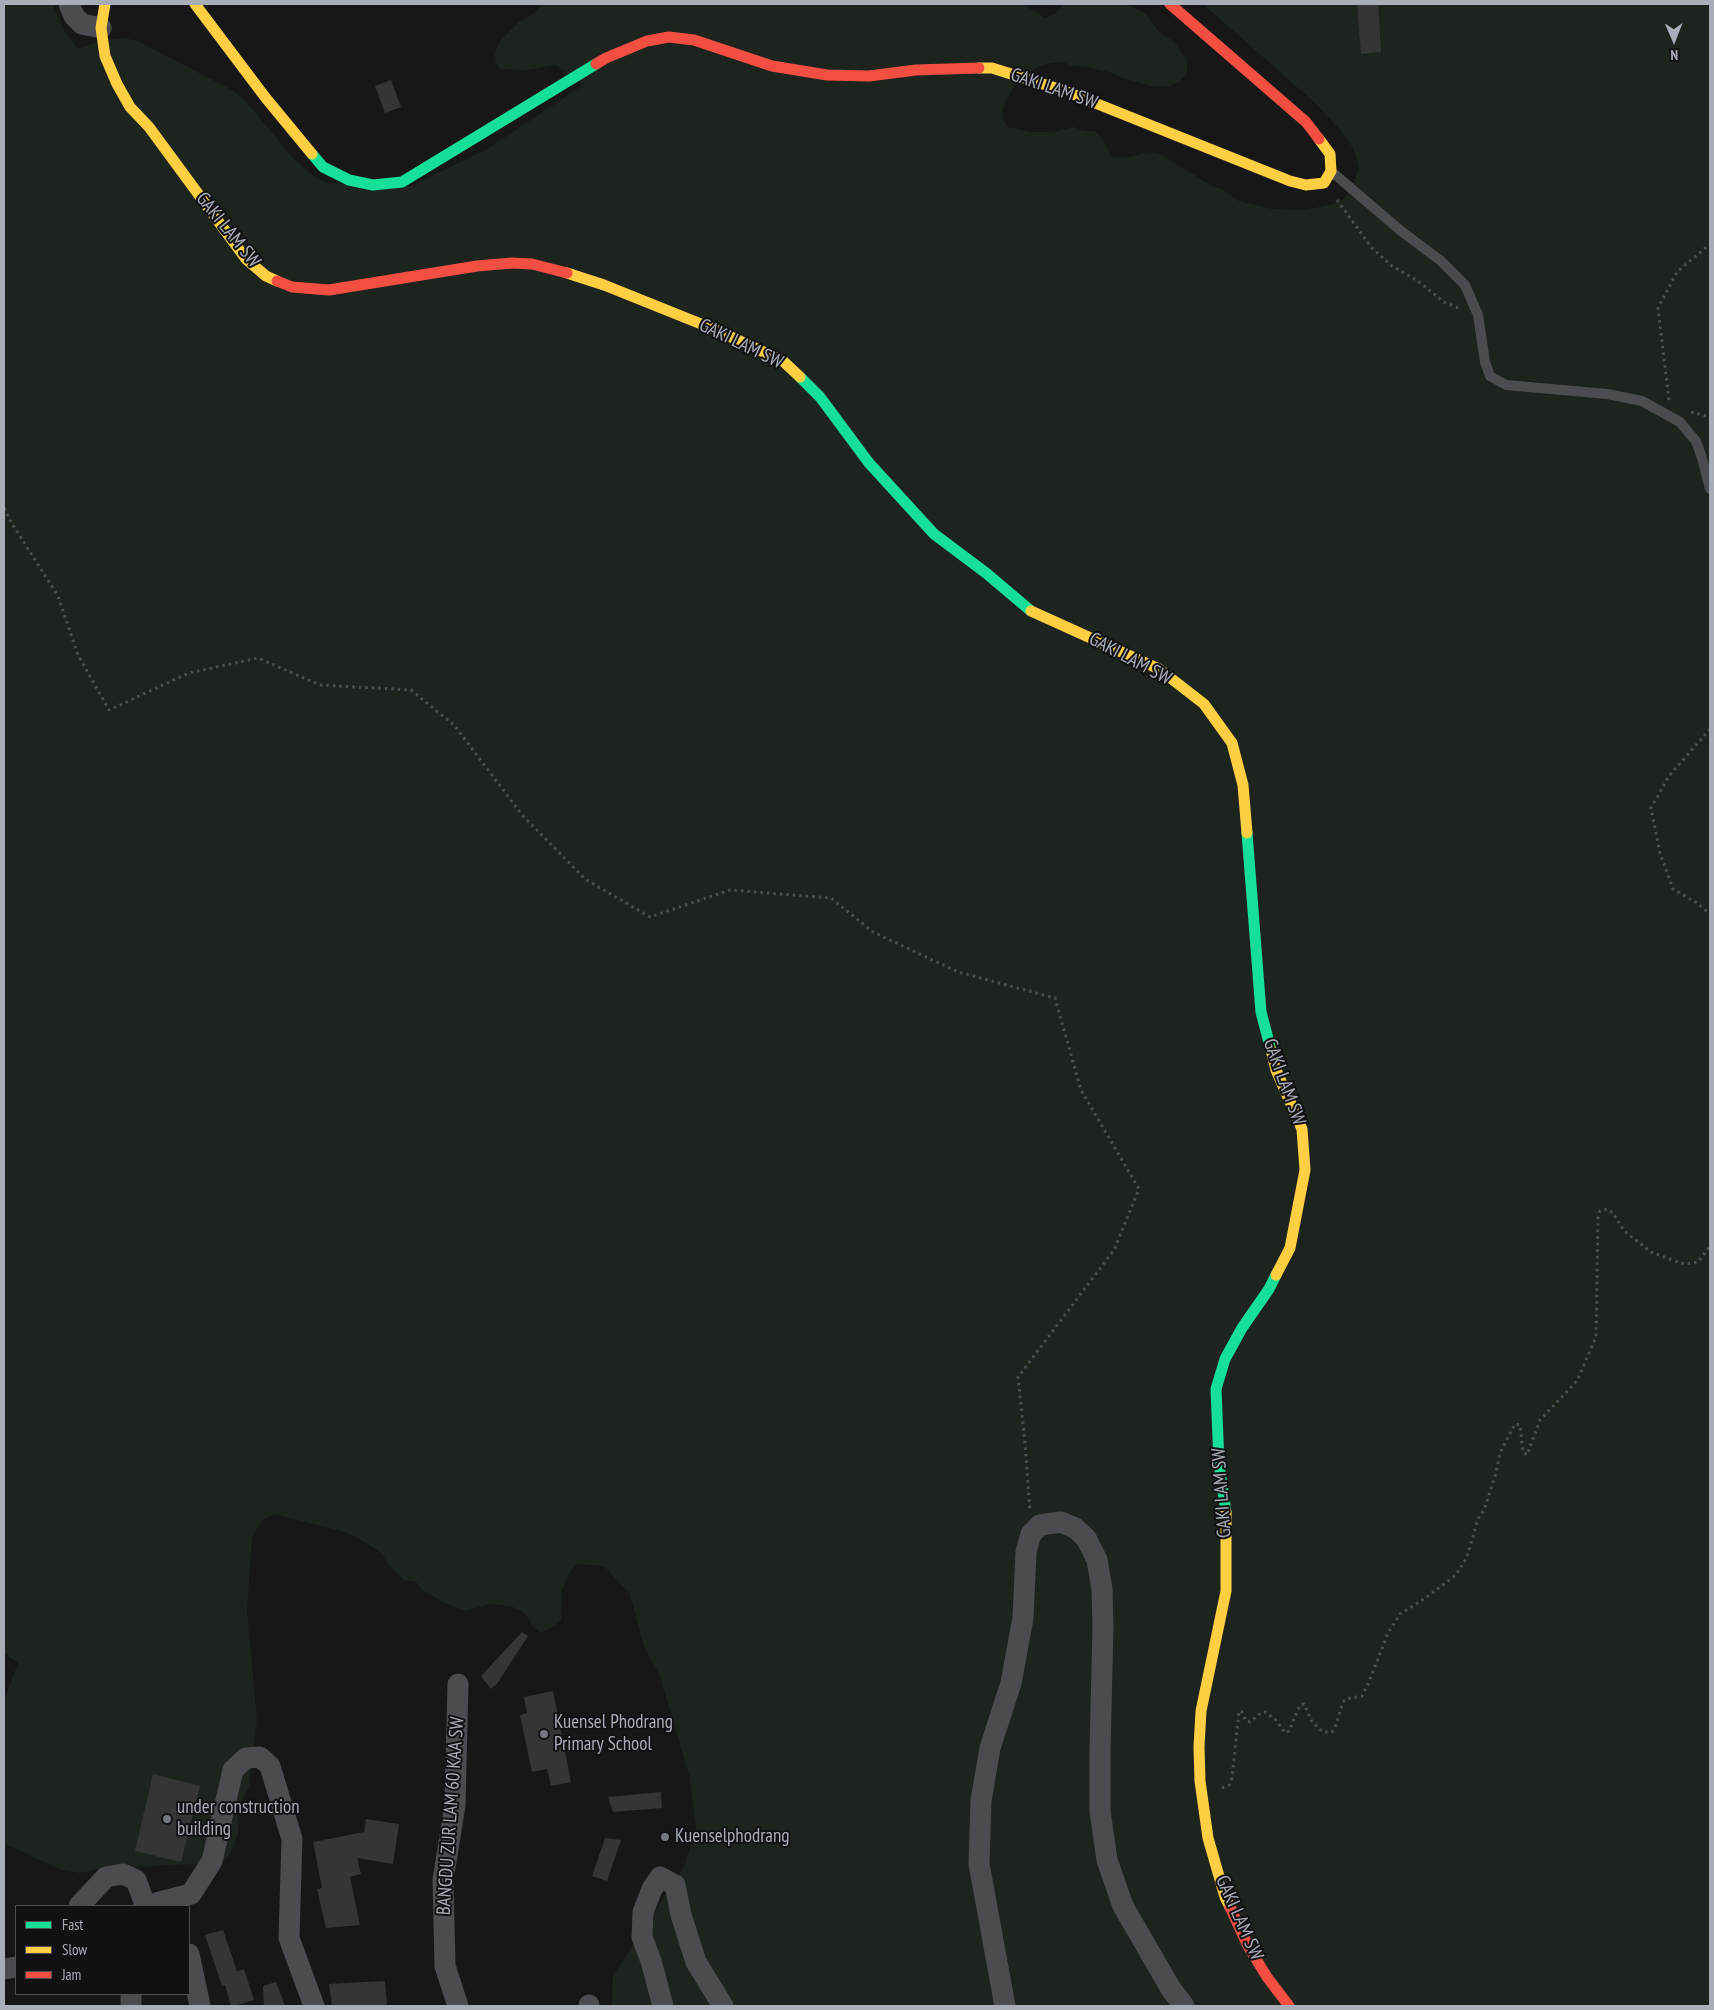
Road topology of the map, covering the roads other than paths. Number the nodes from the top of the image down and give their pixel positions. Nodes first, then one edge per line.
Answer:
1 (69, 4) edge
2 (105, 4) edge
3 (195, 4) edge
4 (1170, 4) edge
5 (102, 28) junction
6 (1331, 171) junction
7 (1710, 489) edge
8 (458, 1684) dead end
9 (150, 1904) edge
10 (79, 1905) edge
11 (190, 1959) edge
12 (200, 2006) edge
13 (314, 2006) edge
14 (458, 2006) edge
15 (663, 2006) edge
16 (723, 2006) edge
17 (1005, 2006) edge
18 (1184, 2006) edge
19 (1289, 2006) edge

1 - 5 street
2 - 5 street, GAKI LAM SW
3 - 6 street, GAKI LAM SW
4 - 6 street
5 - 19 street, GAKI LAM SW
6 - 7 lane
8 - 14 street, BANGDU ZUR LAM 60 KAA SW
9 - 10 street
9 - 13 street
11 - 12 street
15 - 16 street
17 - 18 street

